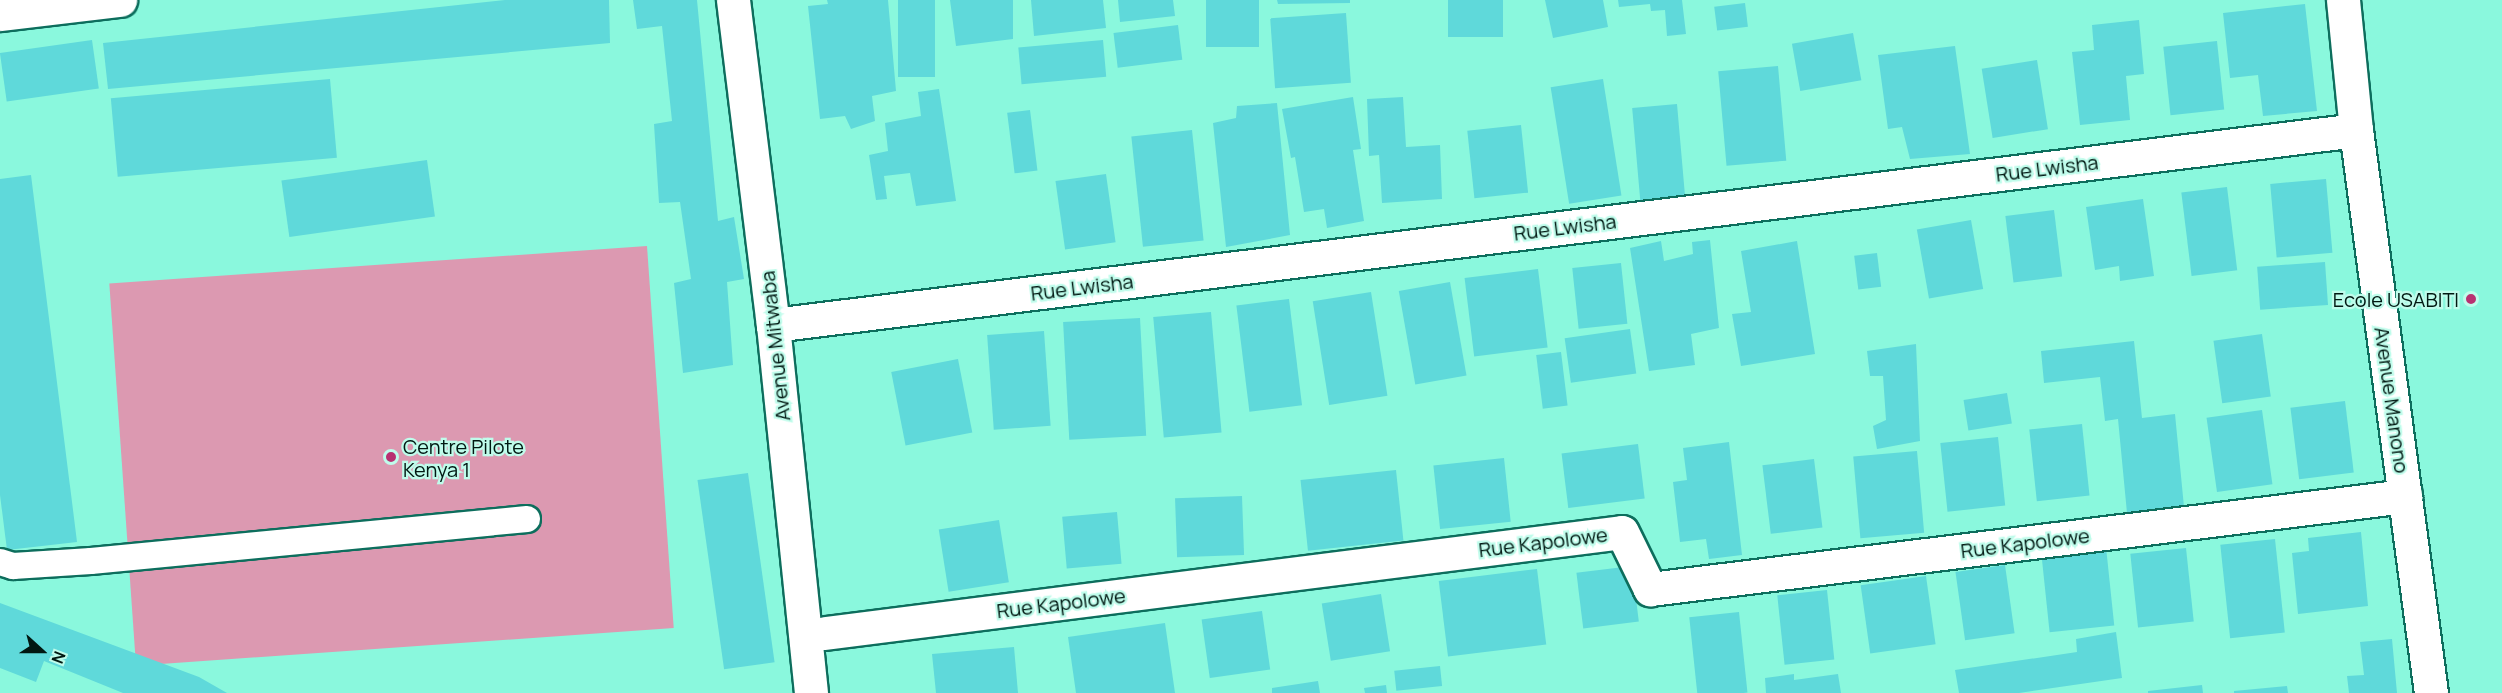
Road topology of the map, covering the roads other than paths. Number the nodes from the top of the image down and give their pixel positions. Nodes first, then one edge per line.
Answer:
1 (120, 0) edge
2 (733, 0) edge
3 (2343, 0) edge
4 (0, 14) edge
5 (2356, 130) junction
6 (773, 325) junction
7 (2405, 495) junction
8 (526, 519) dead end
9 (0, 562) edge
10 (825, 633) dead end
11 (812, 693) edge
12 (2431, 693) edge

1 - 4 street
2 - 6 street, Avenue Mitwaba
3 - 5 street, Avenue Manono
5 - 6 street, Rue Lwisha
5 - 7 street, Avenue Manono
6 - 11 street, Avenue Mitwaba
7 - 10 street, Rue Kapolowe
7 - 12 street, Avenue Manono
8 - 9 lane

